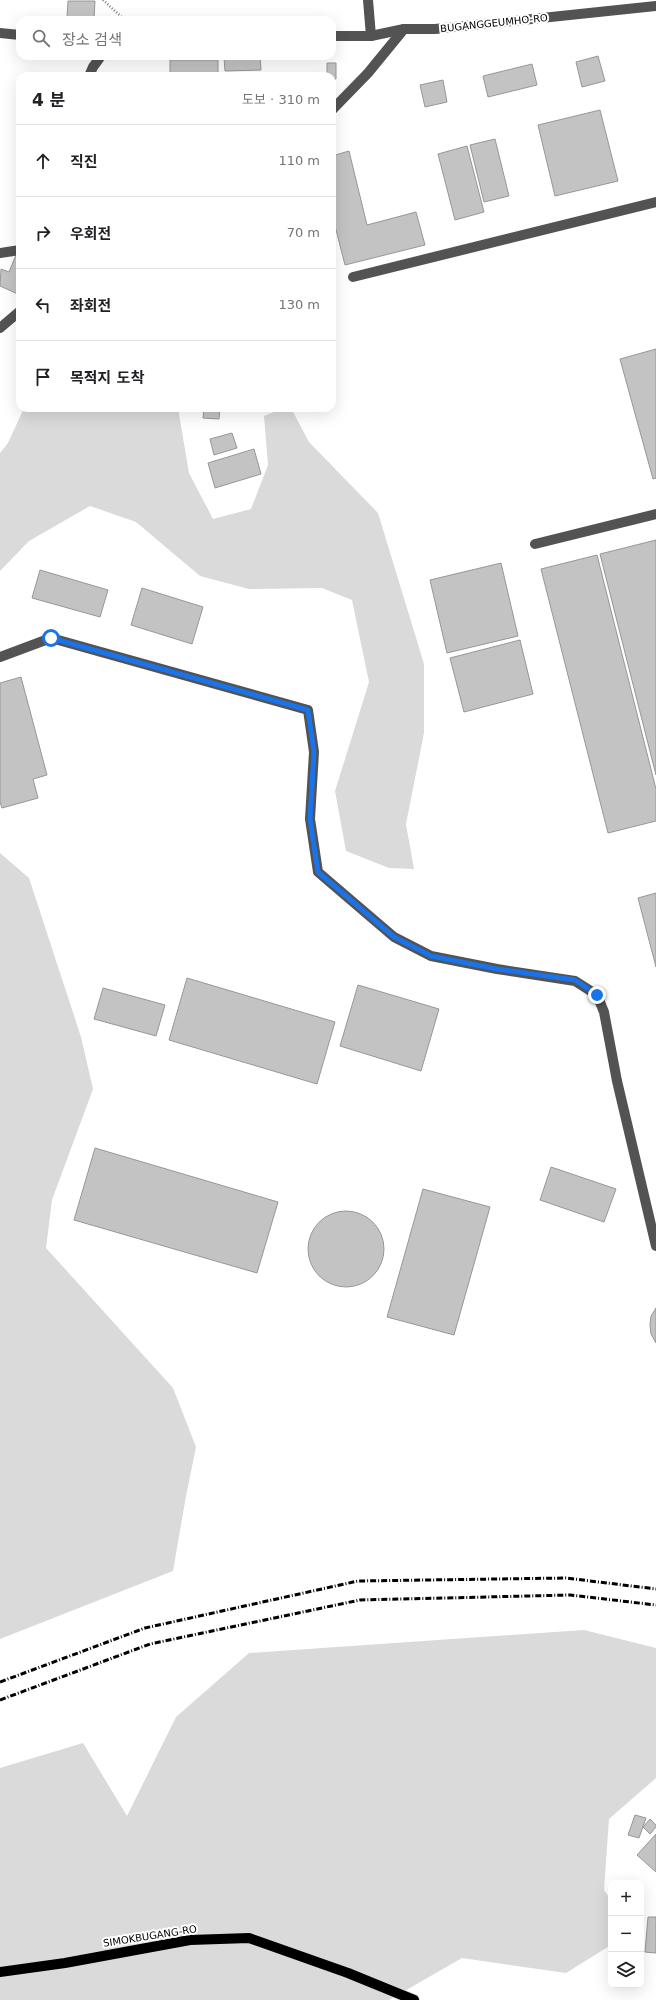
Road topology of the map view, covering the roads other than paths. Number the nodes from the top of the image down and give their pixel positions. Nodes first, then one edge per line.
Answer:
1 (368, 0) edge
2 (656, 6) edge
3 (404, 29) junction
4 (0, 33) edge
5 (16, 35) edge
6 (336, 36) edge
7 (371, 36) junction
8 (98, 60) edge
9 (90, 72) edge
10 (336, 106) edge
11 (656, 205) edge
12 (16, 251) edge
13 (0, 253) edge
14 (353, 277) dead end
15 (16, 314) edge
16 (0, 328) edge
17 (656, 514) edge
18 (535, 544) dead end
19 (0, 657) edge
20 (656, 1246) edge
21 (0, 1972) edge
22 (414, 2000) edge

1 - 7 street
2 - 3 street, BUGANGGEUMHO-RO
3 - 7 street, BUGANGGEUMHO-RO
3 - 10 street
4 - 5 street
6 - 7 street, BUGANGGEUMHO-RO
8 - 9 street
11 - 14 street
12 - 13 street
15 - 16 street
17 - 18 street
19 - 20 street
21 - 22 main road, SIMOKBUGANG-RO

